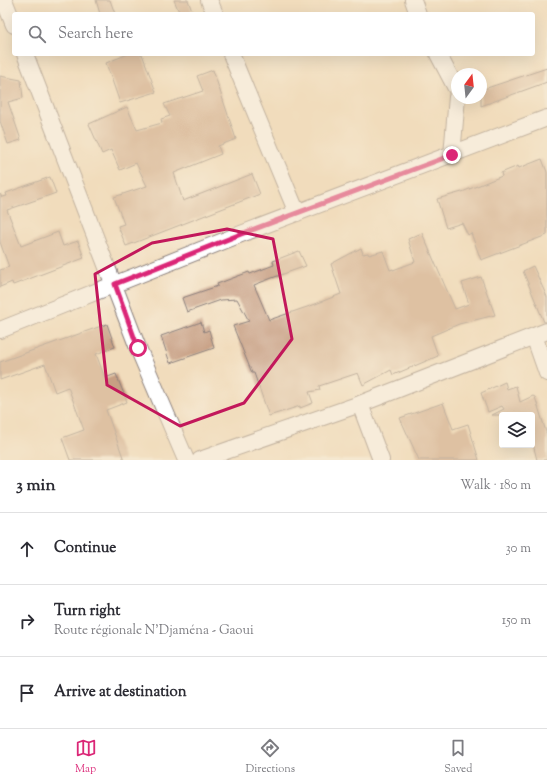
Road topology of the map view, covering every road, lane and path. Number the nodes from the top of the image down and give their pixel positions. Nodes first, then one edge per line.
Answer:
1 (4, 0) edge
2 (209, 0) edge
3 (413, 0) edge
4 (214, 12) edge
5 (417, 12) edge
6 (12, 20) edge
7 (26, 56) edge
8 (232, 56) edge
9 (439, 56) edge
10 (451, 79) edge
11 (456, 104) edge
12 (547, 118) edge
13 (452, 155) junction
14 (297, 213) junction
15 (115, 284) junction
16 (0, 330) edge
17 (540, 333) edge
18 (547, 373) edge
19 (360, 404) junction
20 (186, 460) edge
21 (200, 460) edge
22 (381, 460) edge

1 - 6 street
2 - 4 street
3 - 5 street
7 - 15 street
8 - 14 street
9 - 10 street
11 - 13 street
12 - 13 street
13 - 14 street
14 - 15 street
15 - 16 street
15 - 20 street
17 - 18 street
17 - 19 street
19 - 21 street
19 - 22 street

